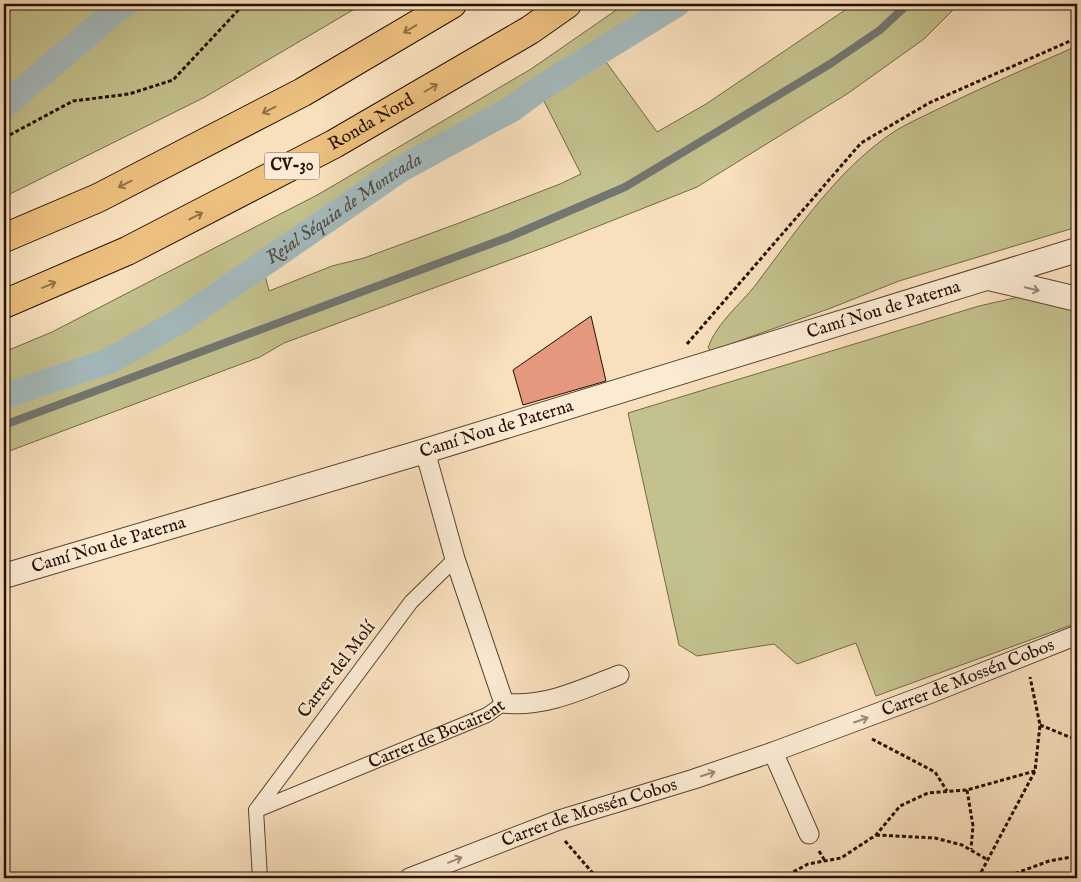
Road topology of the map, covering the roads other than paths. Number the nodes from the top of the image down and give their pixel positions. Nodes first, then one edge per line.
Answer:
1 (452, 4) edge
2 (568, 4) edge
3 (4, 238) edge
4 (1077, 250) edge
5 (988, 278) junction
6 (1077, 299) edge
7 (4, 304) edge
8 (425, 452) junction
9 (455, 559) junction
10 (4, 576) edge
11 (1077, 635) edge
12 (619, 675) dead end
13 (504, 703) junction
14 (773, 752) junction
15 (256, 810) junction
16 (809, 834) dead end
17 (260, 878) edge
18 (409, 878) edge

1 -> 3 highway
7 -> 2 highway, Ronda Nord / CV-30
4 - 5 street, Camí Nou de Paterna
5 -> 6 street
5 - 8 street, Camí Nou de Paterna
8 - 9 street
8 - 10 street, Camí Nou de Paterna
9 - 13 street
9 - 15 street, Carrer del Molí
14 -> 11 street, Carrer de Mossén Cobos
12 - 13 street, Carrer de Bocairent
13 - 15 street, Carrer de Bocairent
14 - 16 street
18 -> 14 street, Carrer de Mossén Cobos
15 - 17 street

